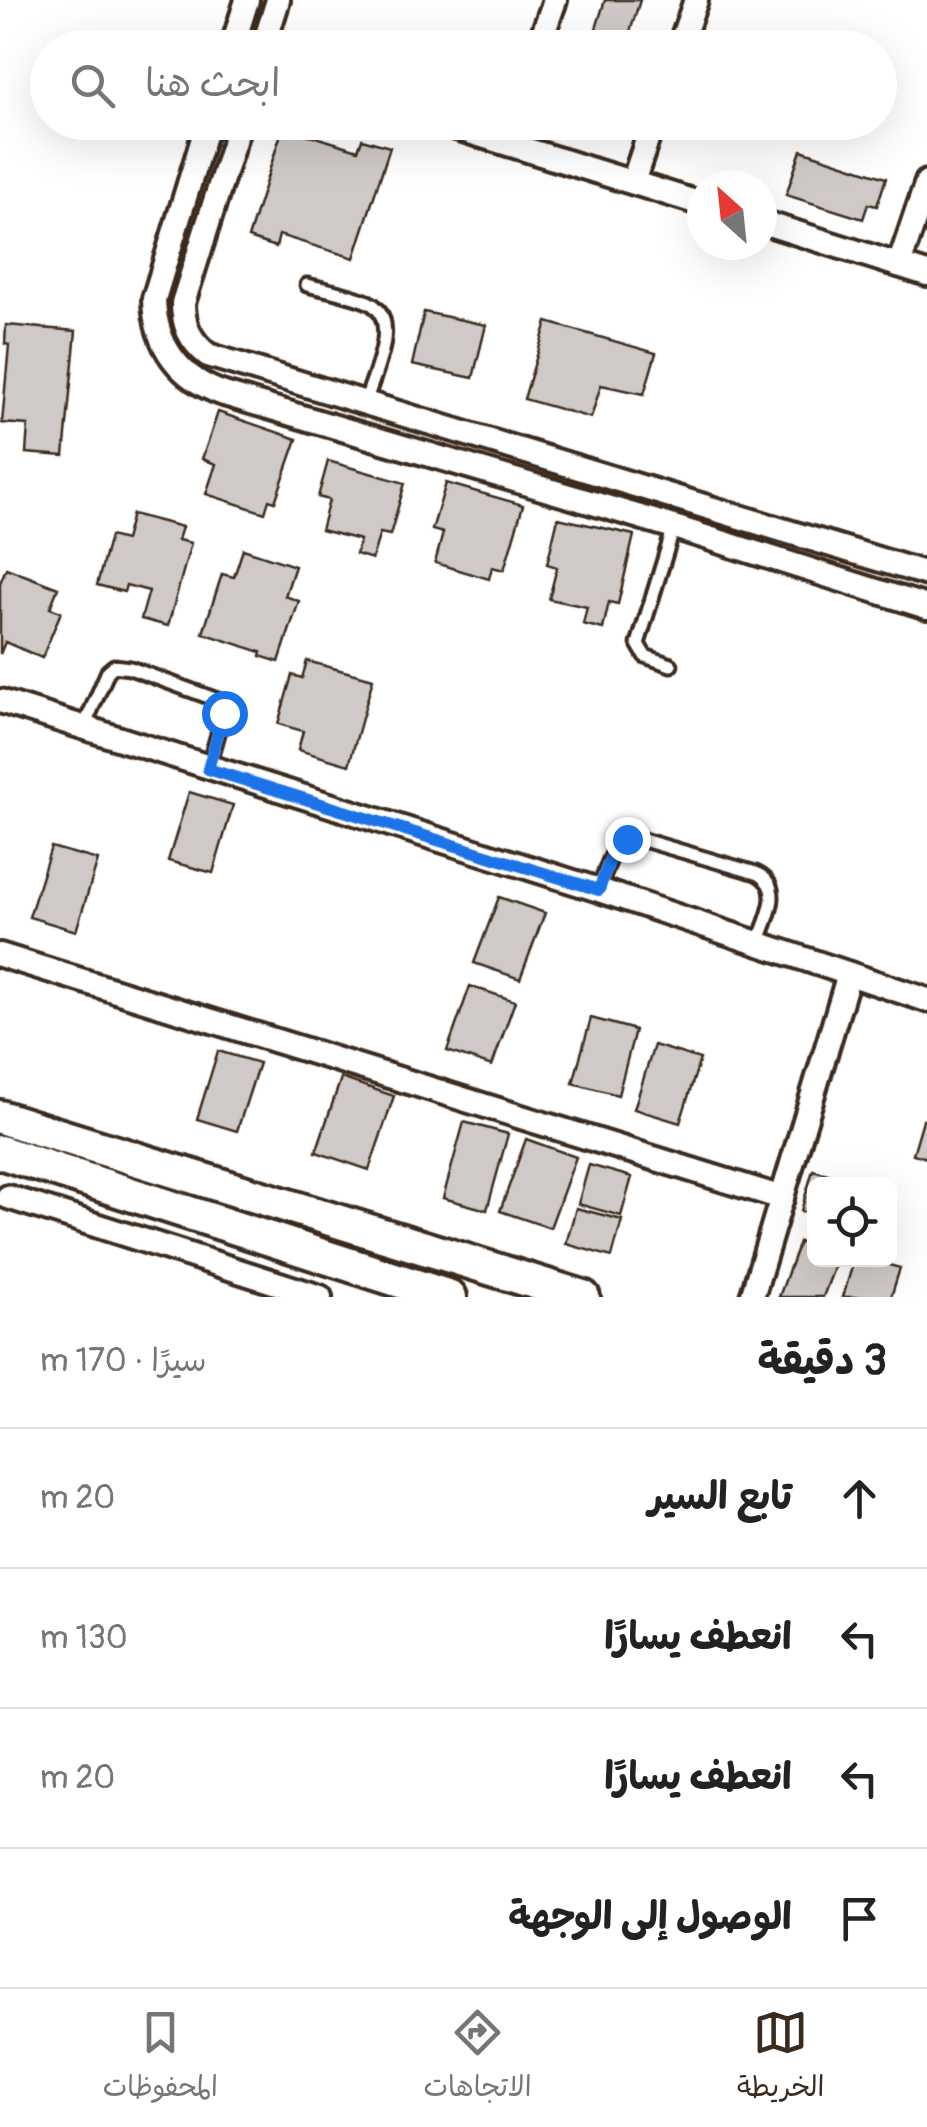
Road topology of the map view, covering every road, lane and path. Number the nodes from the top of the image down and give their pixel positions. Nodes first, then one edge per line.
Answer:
1 (247, 0) edge
2 (278, 0) edge
3 (554, 0) edge
4 (696, 0) edge
5 (238, 30) edge
6 (269, 30) edge
7 (544, 30) edge
8 (686, 30) edge
9 (203, 140) edge
10 (234, 140) edge
11 (528, 140) edge
12 (647, 140) edge
13 (633, 182) junction
14 (927, 182) edge
15 (687, 199) edge
16 (777, 227) edge
17 (899, 266) junction
18 (927, 274) edge
19 (307, 284) dead end
20 (365, 403) junction
21 (674, 527) junction
22 (927, 574) edge
23 (927, 607) edge
24 (671, 664) dead end
25 (0, 701) edge
26 (83, 729) junction
27 (208, 769) junction
28 (599, 890) junction
29 (758, 944) junction
30 (0, 955) edge
31 (849, 974) junction
32 (927, 1000) edge
33 (0, 1117) edge
34 (0, 1152) edge
35 (8, 1197) dead end
36 (782, 1198) junction
37 (320, 1297) edge
38 (450, 1297) edge
39 (583, 1297) edge
40 (752, 1297) edge

1 - 5 street
2 - 6 street
3 - 7 street
4 - 8 street
9 - 21 street
10 - 20 street
11 - 13 street
12 - 13 street
13 - 15 street
14 - 17 street
16 - 17 street
17 - 18 street
19 - 20 lane
20 - 22 street
21 - 23 street
21 - 24 lane
25 - 26 street
26 - 27 street
26 - 27 lane
27 - 28 street
28 - 29 street
28 - 29 lane
29 - 31 street
30 - 36 street
31 - 32 street
31 - 36 street
33 - 39 main road
34 - 38 main road
35 - 37 street
36 - 40 street

